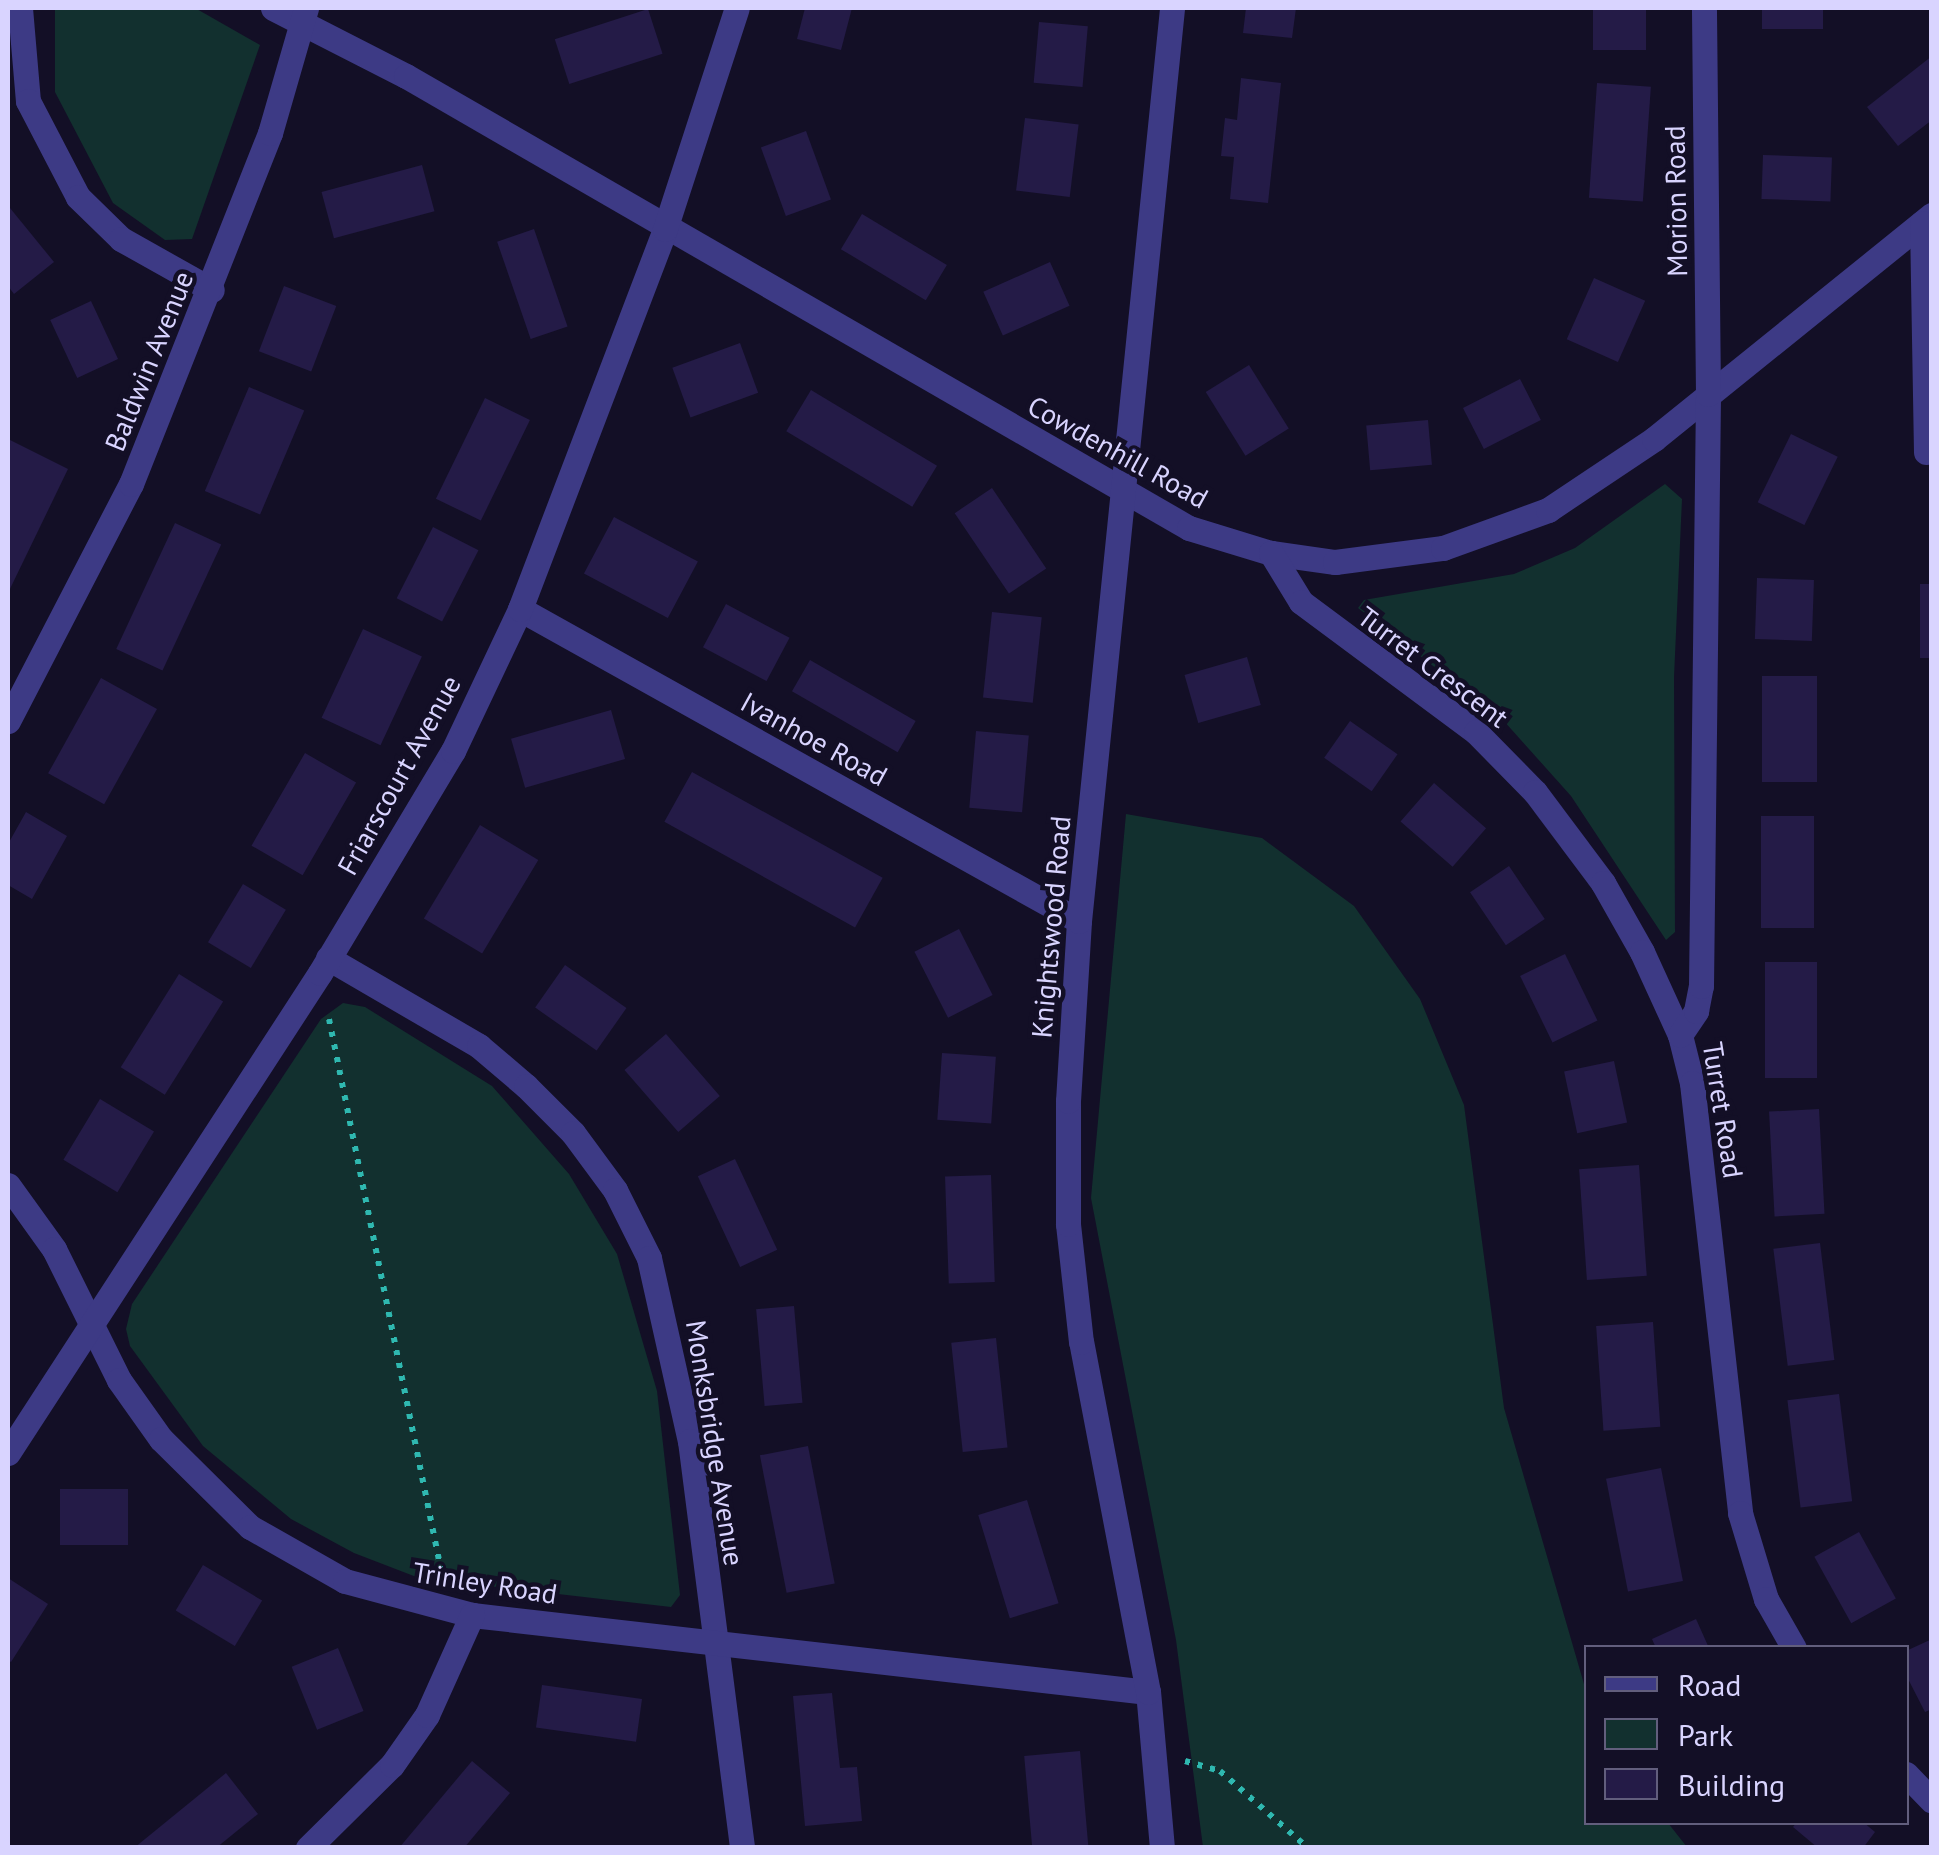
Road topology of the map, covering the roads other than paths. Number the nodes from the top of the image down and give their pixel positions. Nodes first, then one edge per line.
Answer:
1 (20, 8) edge
2 (274, 8) edge
3 (737, 8) edge
4 (1172, 8) edge
5 (1704, 8) edge
6 (304, 16) edge
7 (1927, 219) edge
8 (665, 230) junction
9 (212, 290) junction
10 (1708, 394) junction
11 (1926, 452) dead end
12 (1125, 492) junction
13 (1272, 554) junction
14 (520, 609) junction
15 (8, 720) edge
16 (1079, 921) junction
17 (324, 966) junction
18 (1680, 1035) junction
19 (8, 1185) edge
20 (92, 1323) junction
21 (8, 1454) edge
22 (461, 1613) junction
23 (715, 1645) junction
24 (1792, 1645) edge
25 (1148, 1692) junction
26 (1909, 1777) edge
27 (1932, 1801) edge
28 (308, 1848) edge
29 (742, 1848) edge
30 (1162, 1848) edge

1 - 9 street
2 - 6 street, Cowdenhill Road
3 - 8 street, Friarscourt Avenue
4 - 12 street, Knightswood Road
5 - 10 street, Morion Road
6 - 8 street, Cowdenhill Road
6 - 9 street, Baldwin Avenue
7 - 10 street, Cowdenhill Road
7 - 11 street
8 - 12 street, Cowdenhill Road
8 - 14 street, Friarscourt Avenue
9 - 15 street, Baldwin Avenue
10 - 13 street, Cowdenhill Road
10 - 18 street, Turret Road
12 - 13 street, Cowdenhill Road
12 - 16 street, Knightswood Road
13 - 18 street, Turret Crescent
14 - 16 street, Ivanhoe Road
14 - 17 street, Friarscourt Avenue
16 - 25 street, Knightswood Road
17 - 20 street, Friarscourt Avenue
17 - 23 street, Monksbridge Avenue
18 - 24 street, Turret Road
19 - 20 street, Trinley Road
20 - 21 street, Friarscourt Avenue
20 - 22 street, Trinley Road
22 - 23 street, Trinley Road
22 - 28 street
23 - 25 street, Trinley Road
23 - 29 street, Monksbridge Avenue
25 - 30 street, Knightswood Road
26 - 27 street

